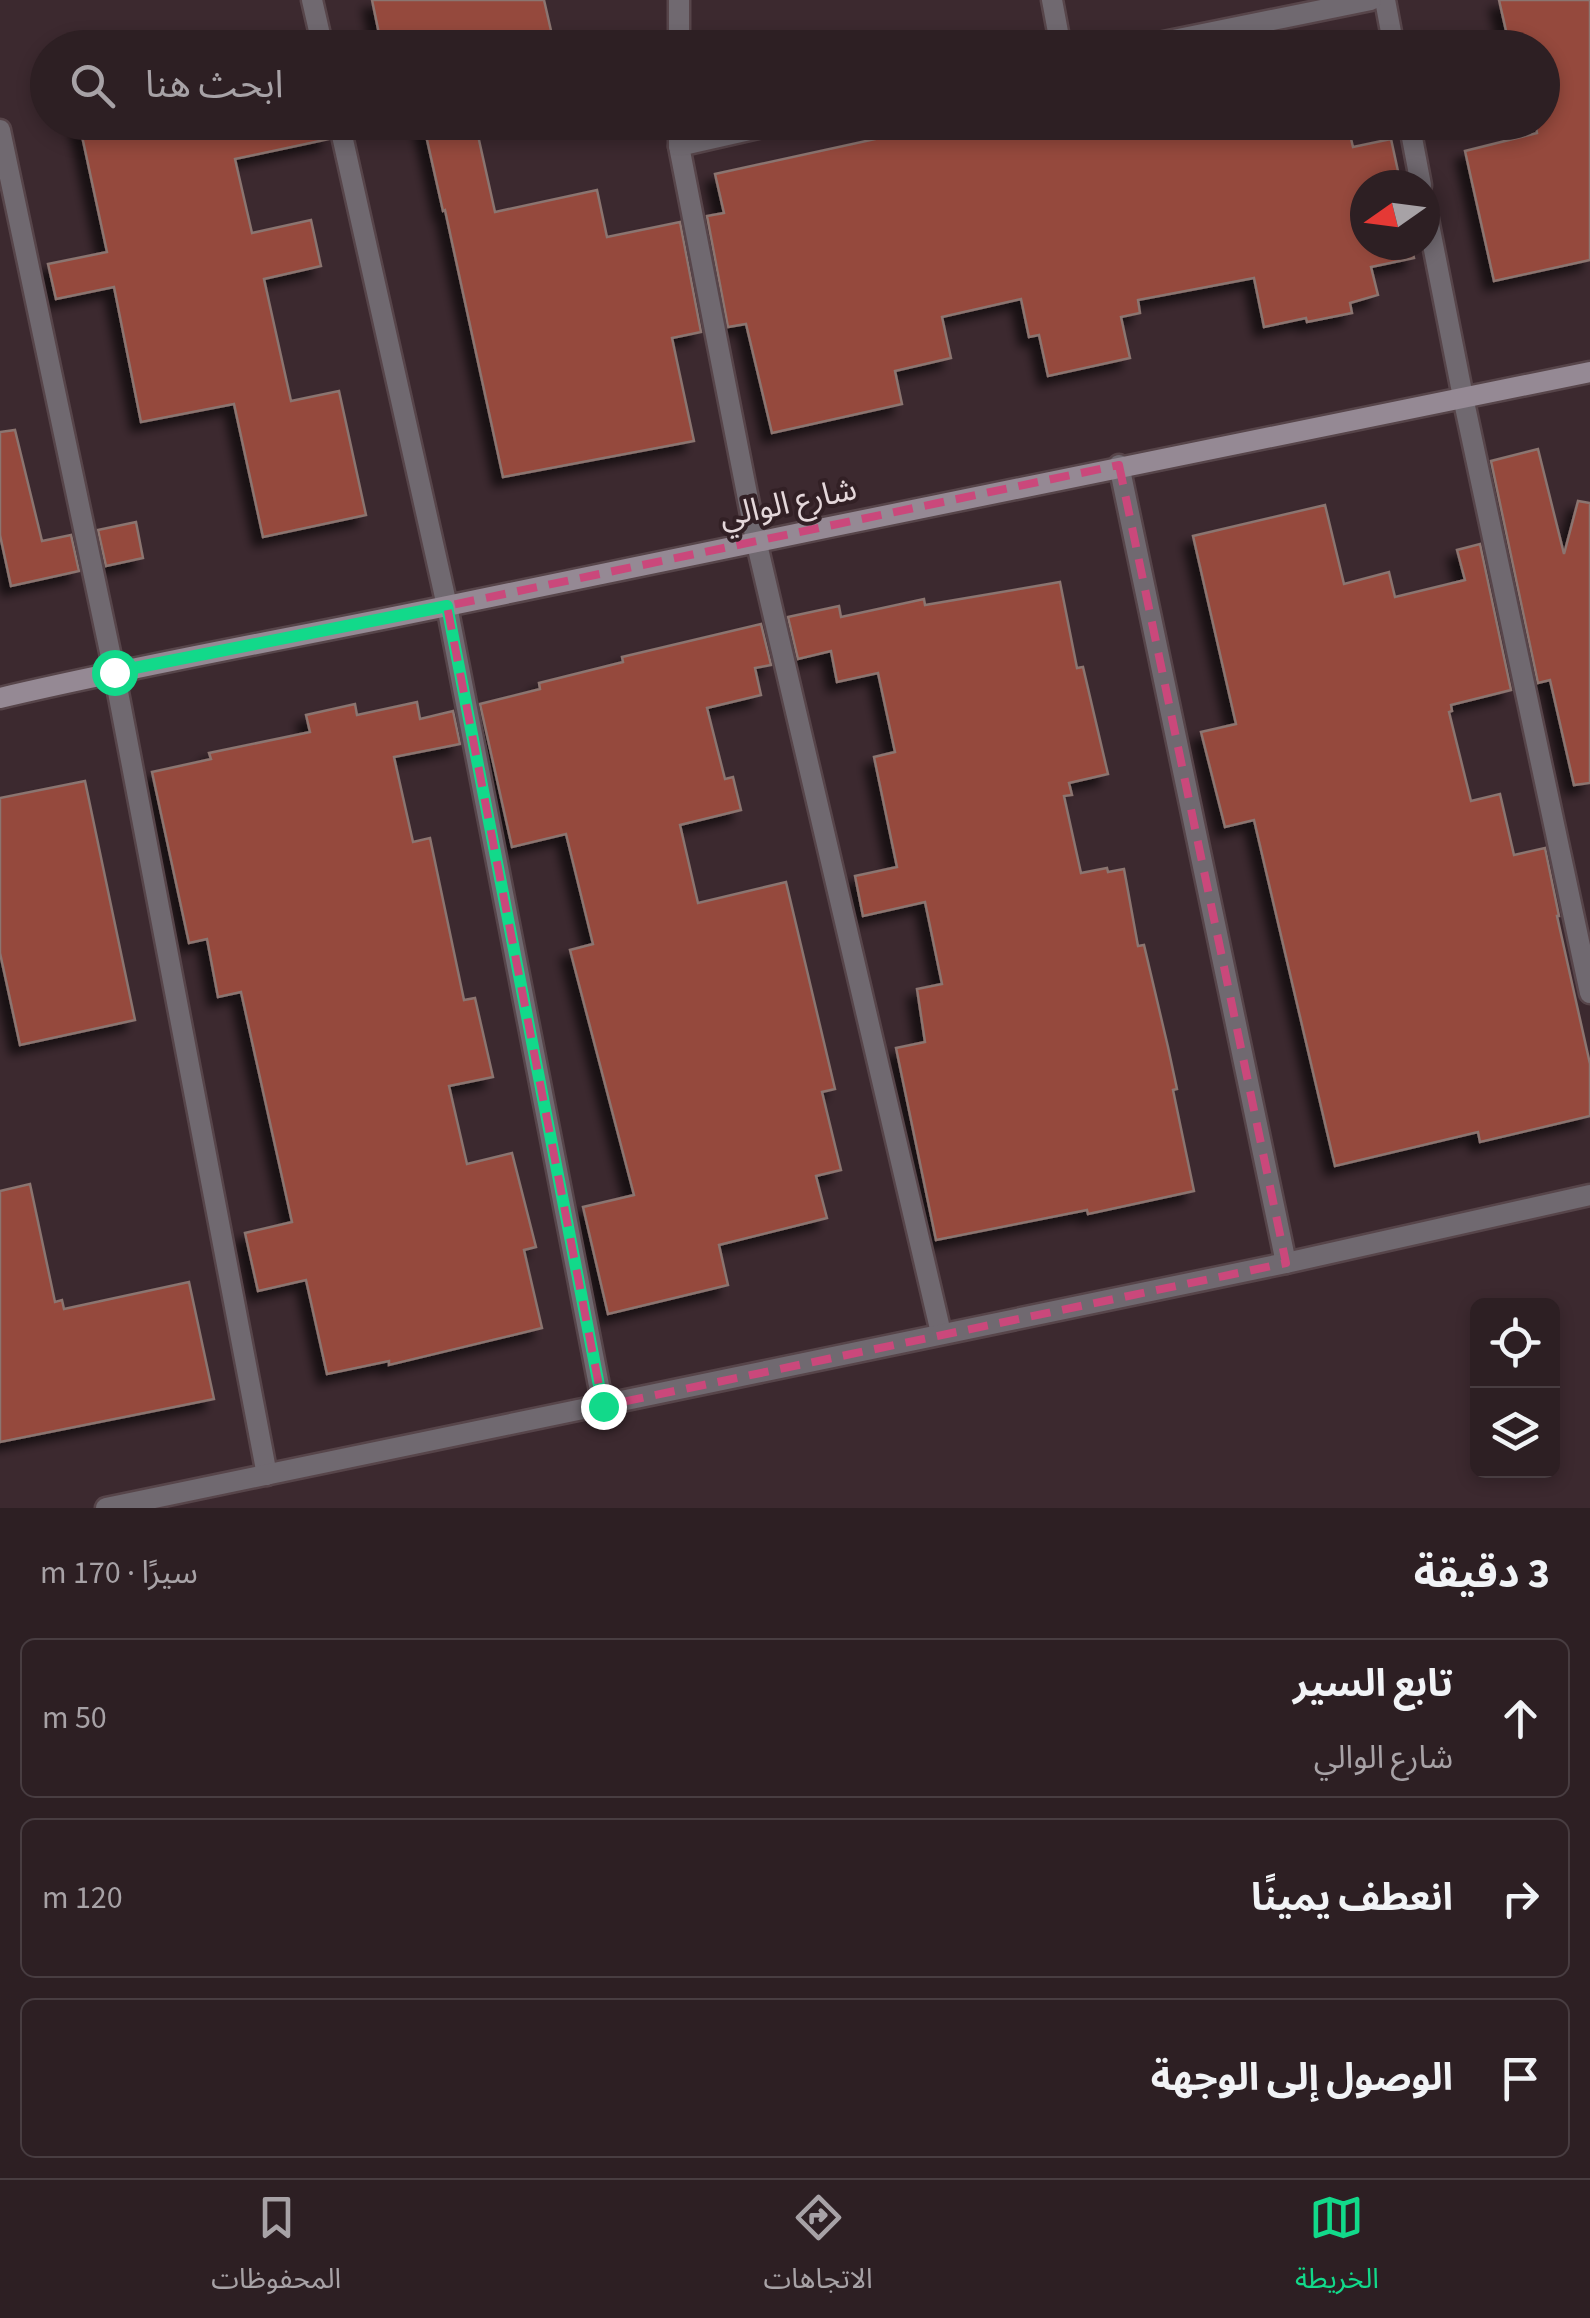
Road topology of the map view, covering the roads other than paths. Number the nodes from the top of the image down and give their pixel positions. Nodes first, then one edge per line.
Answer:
1 (312, 0) edge
2 (679, 0) edge
3 (1052, 0) edge
4 (1370, 0) edge
5 (1385, 0) edge
6 (319, 30) edge
7 (679, 30) edge
8 (1058, 30) edge
9 (1222, 30) edge
10 (1391, 30) edge
11 (0, 130) edge
12 (343, 140) edge
13 (679, 140) edge
14 (706, 140) edge
15 (1412, 140) edge
16 (679, 146) junction
17 (1418, 170) edge
18 (1436, 260) edge
19 (1590, 372) edge
20 (1463, 397) junction
21 (1119, 464) junction
22 (756, 540) junction
23 (447, 606) junction
24 (114, 672) junction
25 (0, 698) edge
26 (1590, 993) edge
27 (1590, 1195) edge
28 (1286, 1263) junction
29 (940, 1333) junction
30 (603, 1406) junction
31 (267, 1475) junction
32 (106, 1508) edge

1 - 6 street
2 - 7 street
3 - 8 street
4 - 9 street
5 - 10 street
11 - 24 street
12 - 23 street
13 - 16 street
14 - 16 street
15 - 17 street
16 - 22 street
18 - 20 street
19 - 20 main road, شارع الوالي
20 - 21 main road, شارع الوالي
20 - 26 street
21 - 22 main road, شارع الوالي
21 - 28 street
22 - 23 main road, شارع الوالي
22 - 29 street
23 - 24 main road, شارع الوالي
23 - 30 street
24 - 25 main road, شارع الوالي
24 - 31 street
27 - 28 street
28 - 29 street
29 - 30 street
30 - 31 street
31 - 32 street

